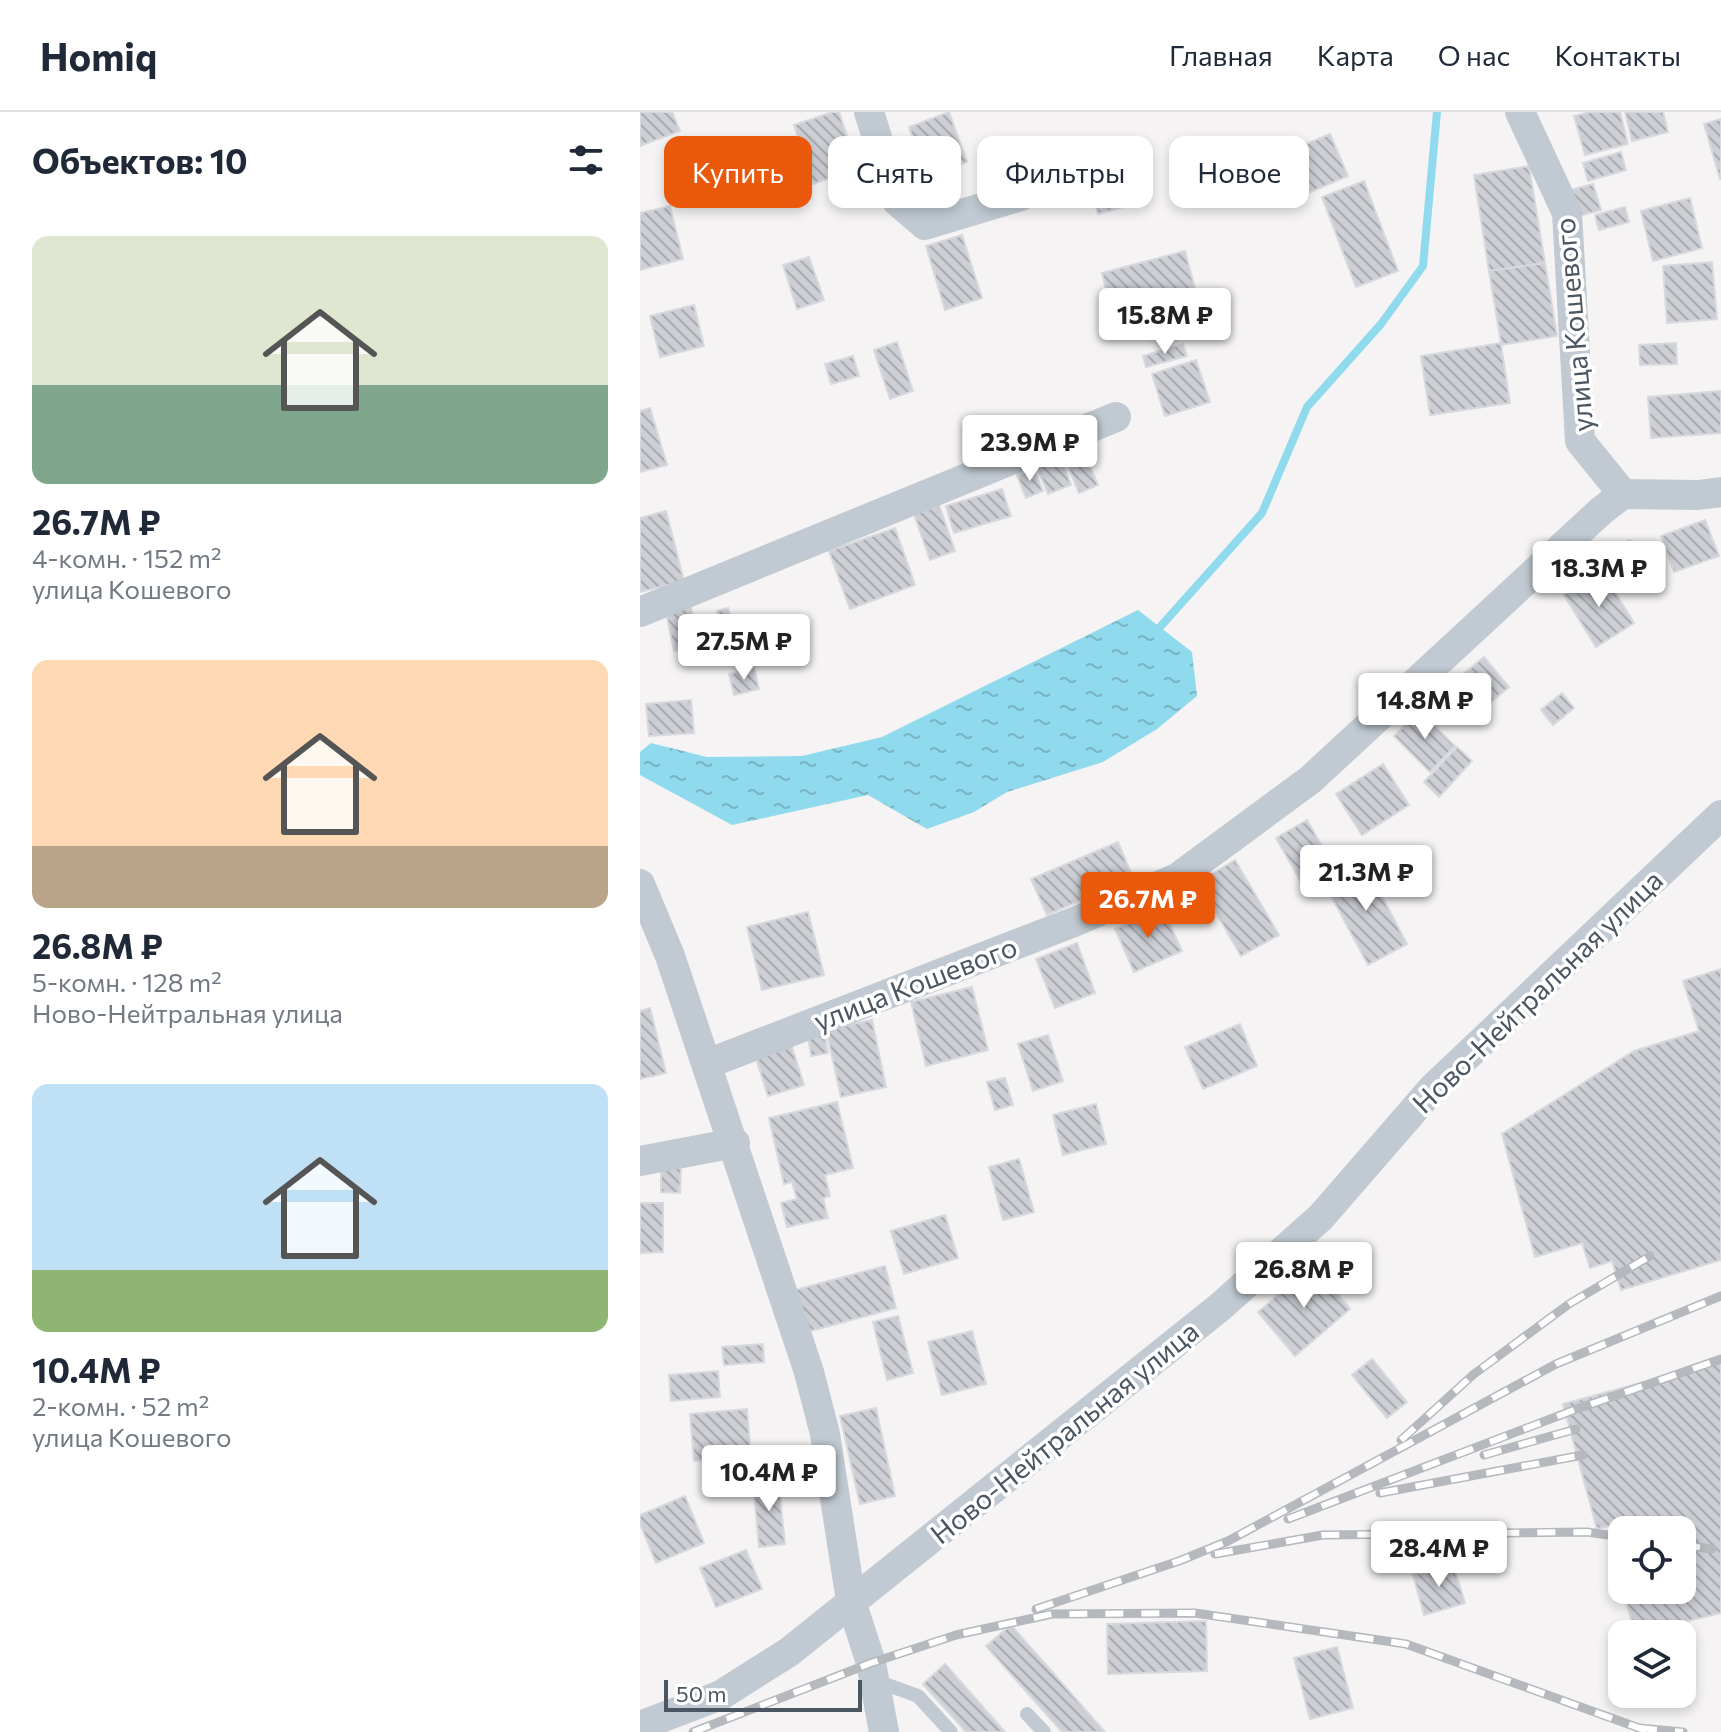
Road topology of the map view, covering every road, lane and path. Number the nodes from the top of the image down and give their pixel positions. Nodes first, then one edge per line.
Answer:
1 (869, 112) edge
2 (1520, 112) edge
3 (981, 208) edge
4 (1116, 417) dead end
5 (1721, 492) edge
6 (1623, 494) junction
7 (640, 612) edge
8 (1721, 815) edge
9 (640, 884) edge
10 (707, 1064) junction
11 (735, 1143) junction
12 (640, 1161) edge
13 (851, 1601) junction
14 (874, 1680) junction
15 (1027, 1714) dead end
16 (640, 1726) edge
17 (884, 1732) edge
18 (951, 1732) edge
19 (1044, 1732) edge

1 - 3 street
2 - 6 street, улица Кошевого
4 - 7 street
5 - 6 street
6 - 10 street, улица Кошевого
8 - 13 street, Ново-Нейтральная улица
9 - 10 street
10 - 11 street
11 - 12 street
11 - 13 street
13 - 14 street
13 - 16 street, Ново-Нейтральная улица
14 - 17 street
14 - 18 lane
15 - 19 lane

